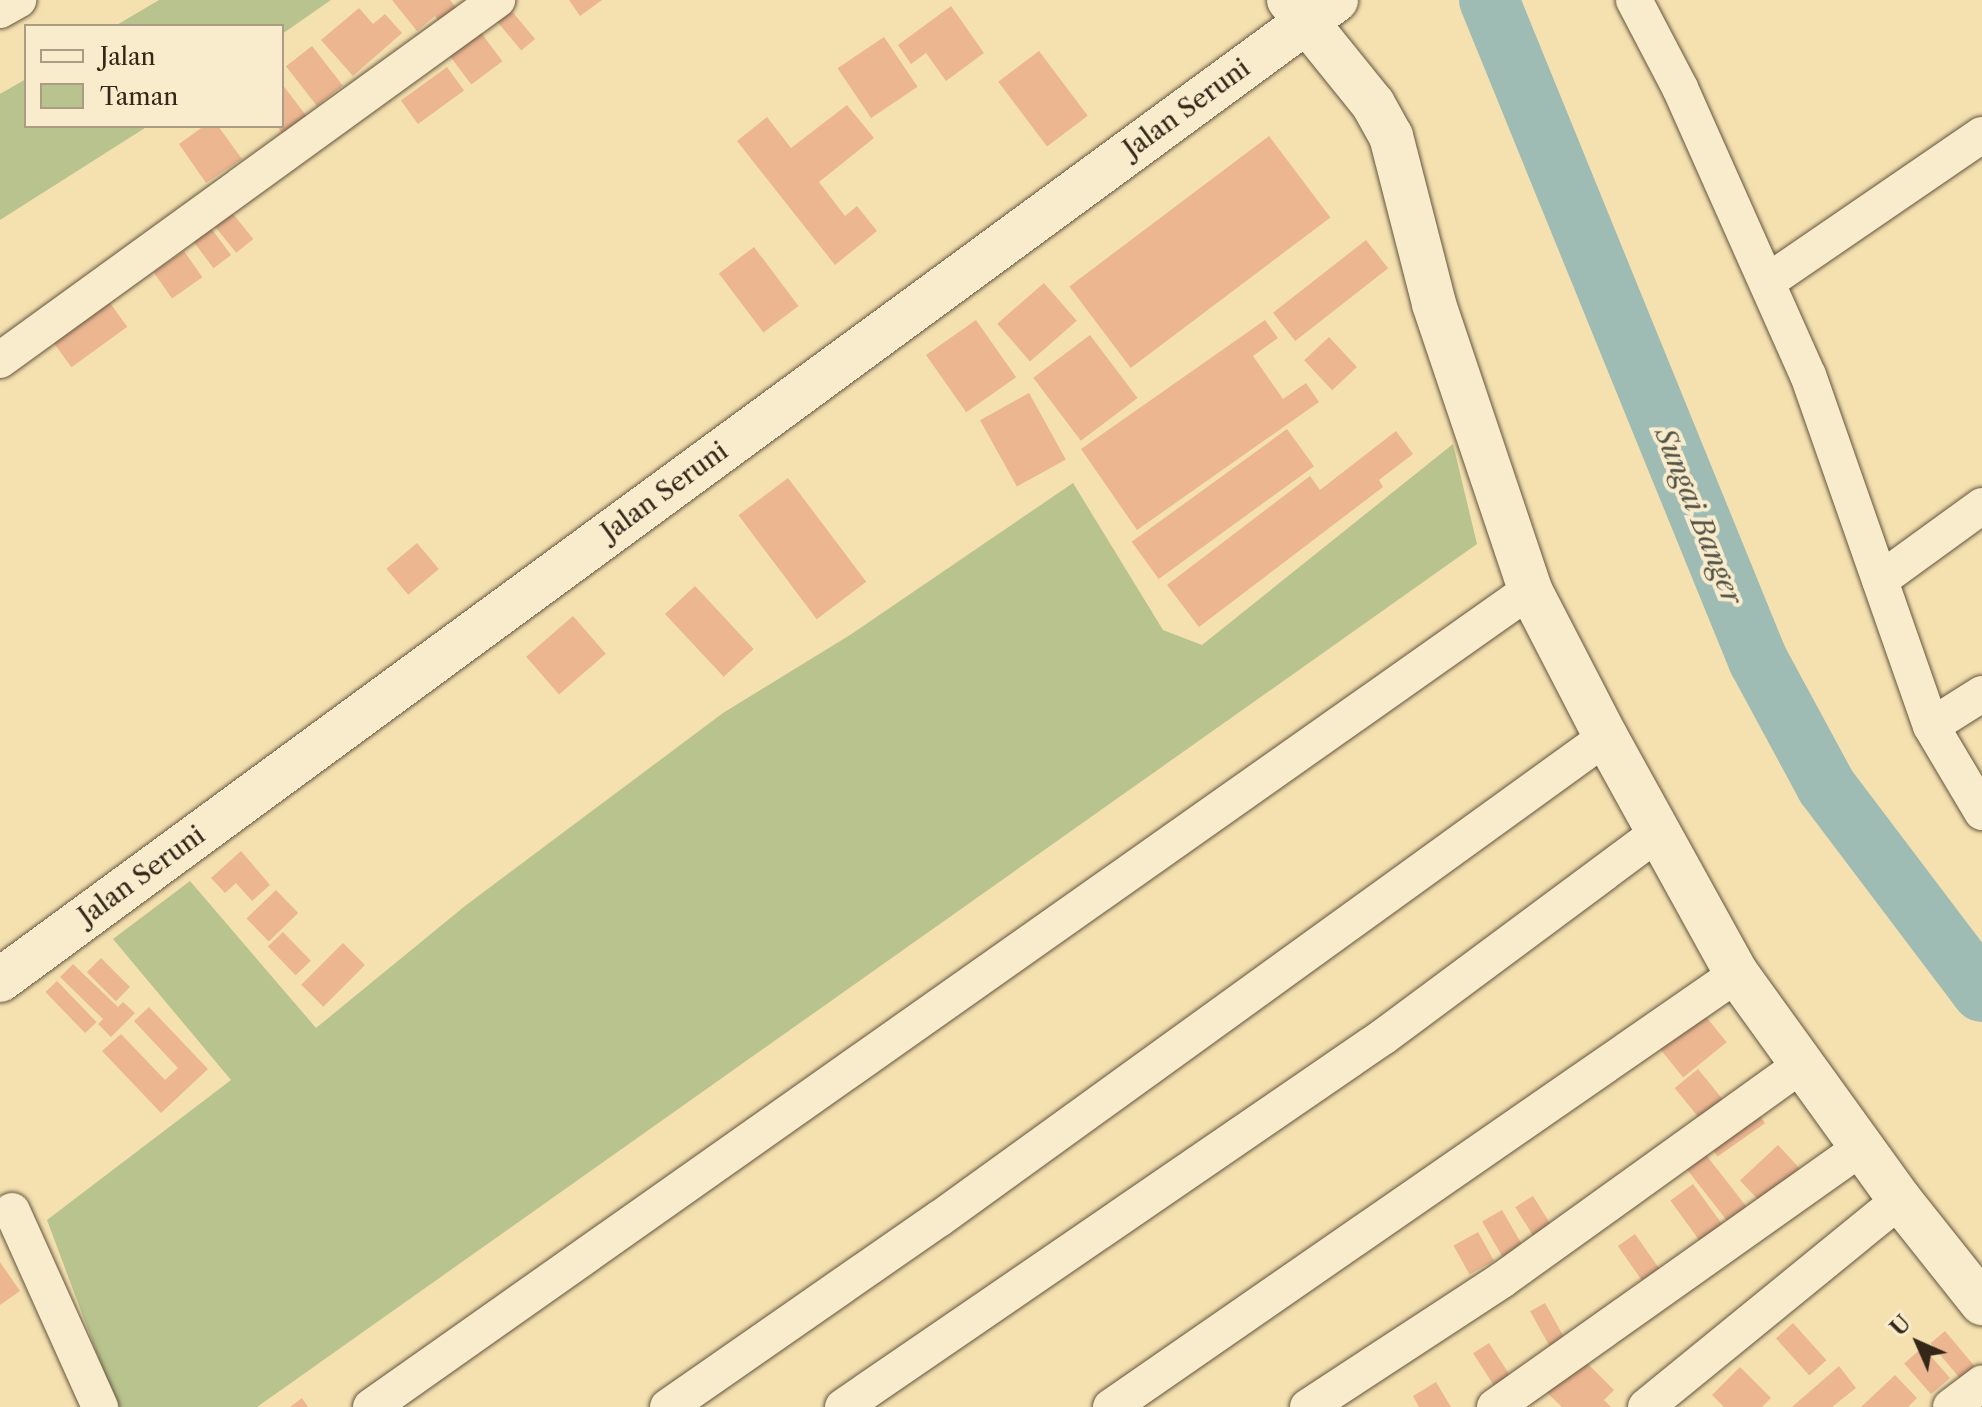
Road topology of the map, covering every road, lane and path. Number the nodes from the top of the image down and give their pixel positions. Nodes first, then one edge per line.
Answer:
1 (18, 0) edge
2 (497, 0) edge
3 (1634, 0) edge
4 (1315, 7) edge
5 (0, 10) edge
6 (1982, 135) edge
7 (1767, 282) junction
8 (0, 360) edge
9 (1982, 506) edge
10 (1880, 580) junction
11 (1530, 590) junction
12 (1982, 694) edge
13 (1931, 726) junction
14 (1606, 737) junction
15 (1982, 812) edge
16 (1659, 832) junction
17 (1737, 974) junction
18 (0, 980) edge
19 (1801, 1065) junction
20 (1862, 1147) junction
21 (1900, 1200) junction
22 (12, 1211) dead end
23 (1982, 1303) edge
24 (1982, 1384) edge
25 (1666, 1400) edge
26 (100, 1407) edge
27 (371, 1407) edge
28 (668, 1407) edge
29 (843, 1407) edge
30 (1111, 1407) edge
31 (1308, 1407) edge
32 (1495, 1407) edge
33 (1951, 1407) edge

1 - 5 street
2 - 8 street
3 - 7 street
4 - 11 main road
4 - 18 main road, Jalan Seruni
6 - 7 street
7 - 10 street
9 - 10 street
10 - 13 street
11 - 14 main road
11 - 27 street
12 - 13 street
13 - 15 street
14 - 16 main road
14 - 28 street
16 - 17 main road
16 - 29 street
17 - 19 main road
17 - 30 street
19 - 20 main road
19 - 31 street
20 - 21 main road
20 - 32 street
21 - 23 main road
21 - 25 street
22 - 26 street
24 - 33 street

